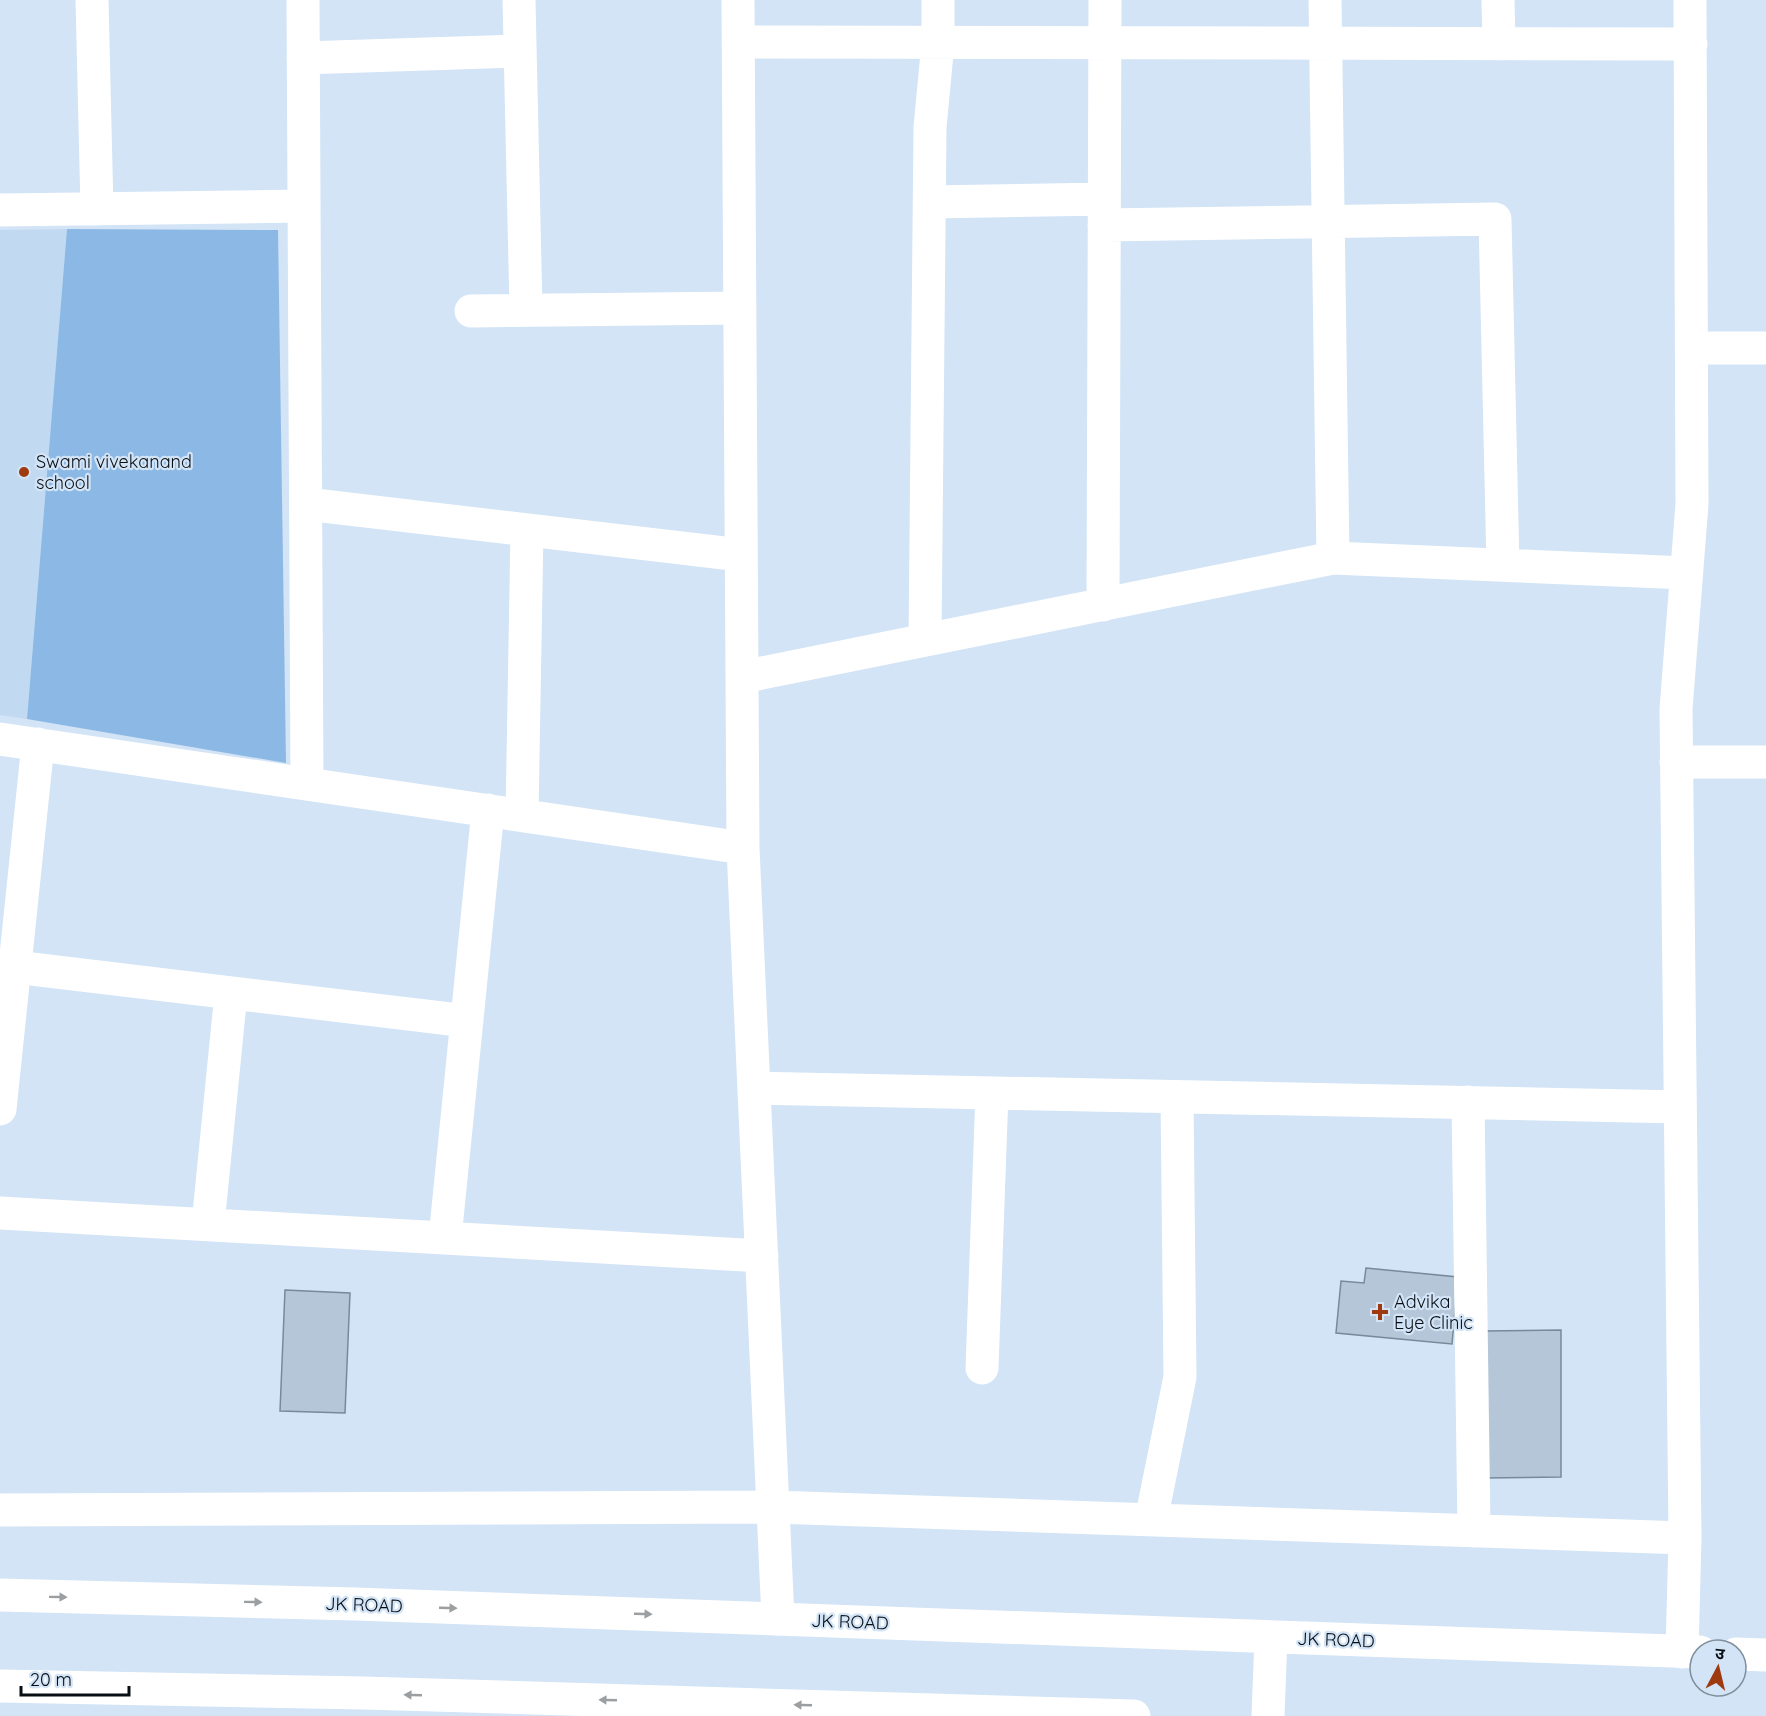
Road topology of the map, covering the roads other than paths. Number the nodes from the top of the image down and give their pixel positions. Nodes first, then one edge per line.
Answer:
1 (92, 0) edge
2 (303, 0) edge
3 (519, 0) edge
4 (738, 0) edge
5 (938, 0) edge
6 (1104, 0) edge
7 (1325, 0) edge
8 (1498, 0) edge
9 (1690, 0) edge
10 (739, 42) junction
11 (938, 43) junction
12 (1104, 43) junction
13 (1326, 43) junction
14 (1499, 44) junction
15 (1690, 44) junction
16 (520, 51) junction
17 (303, 58) junction
18 (930, 202) junction
19 (304, 206) junction
20 (97, 209) junction
21 (0, 210) edge
22 (1104, 212) junction
23 (1328, 221) junction
24 (740, 308) junction
25 (526, 310) junction
26 (471, 311) dead end
27 (1692, 348) junction
28 (1766, 348) edge
29 (306, 504) junction
30 (527, 530) junction
31 (741, 555) junction
32 (1333, 558) junction
33 (1503, 565) junction
34 (1686, 573) junction
35 (1103, 604) junction
36 (925, 640) junction
37 (742, 677) junction
38 (0, 739) edge
39 (38, 744) junction
40 (1676, 762) junction
41 (1766, 762) edge
42 (307, 784) junction
43 (488, 810) junction
44 (522, 815) junction
45 (743, 848) junction
46 (15, 967) junction
47 (231, 993) junction
48 (467, 1021) junction
49 (754, 1088) junction
50 (992, 1093) junction
51 (1177, 1097) junction
52 (1468, 1102) junction
53 (1680, 1107) junction
54 (0, 1109) edge
55 (0, 1212) edge
56 (208, 1224) junction
57 (445, 1238) junction
58 (762, 1256) junction
59 (982, 1368) dead end
60 (773, 1507) junction
61 (0, 1510) edge
62 (1151, 1520) junction
63 (1474, 1531) junction
64 (1685, 1538) junction
65 (0, 1595) edge
66 (778, 1619) junction
67 (1271, 1637) junction
68 (1690, 1638) edge
69 (1688, 1652) edge
70 (1748, 1654) edge
71 (1766, 1655) edge
72 (0, 1686) edge
73 (1134, 1716) edge
74 (1268, 1716) edge

1 - 20 street
2 - 17 street
3 - 16 street
4 - 10 street
5 - 11 street
6 - 12 street
7 - 13 street
8 - 14 street
9 - 15 street
10 - 11 street
10 - 24 street
11 - 12 street
11 - 18 street
12 - 13 street
12 - 22 street
13 - 14 street
13 - 23 street
14 - 15 street
15 - 27 street
16 - 17 street
16 - 25 street
17 - 19 street
18 - 22 street
18 - 36 street
19 - 20 street
19 - 29 street
20 - 21 street
22 - 23 street
22 - 35 street
23 - 32 street
23 - 33 street
24 - 25 street
24 - 31 street
25 - 26 street
27 - 28 street
27 - 34 street
29 - 30 street
29 - 42 street
30 - 31 street
30 - 44 street
31 - 37 street
32 - 33 street
32 - 35 street
33 - 34 street
34 - 40 street
35 - 36 street
36 - 37 street
37 - 45 street
38 - 39 street
39 - 42 street
39 - 46 street
40 - 41 street
40 - 53 street
42 - 43 street
43 - 44 street
43 - 48 street
44 - 45 street
45 - 49 street
46 - 47 street
46 - 54 street
47 - 48 street
47 - 56 street
48 - 57 street
49 - 50 street
49 - 58 street
50 - 51 street
50 - 59 street
51 - 52 street
51 - 62 street
52 - 53 street
52 - 63 street
53 - 64 street
55 - 56 street
56 - 57 street
57 - 58 street
58 - 60 street
60 - 61 street
60 - 62 street
60 - 66 street
62 - 63 street
63 - 64 street
64 - 68 street
65 -> 66 street, JK ROAD
66 - 67 street, JK ROAD
67 - 69 street, JK ROAD
67 - 74 street
70 - 71 street
73 -> 72 street

